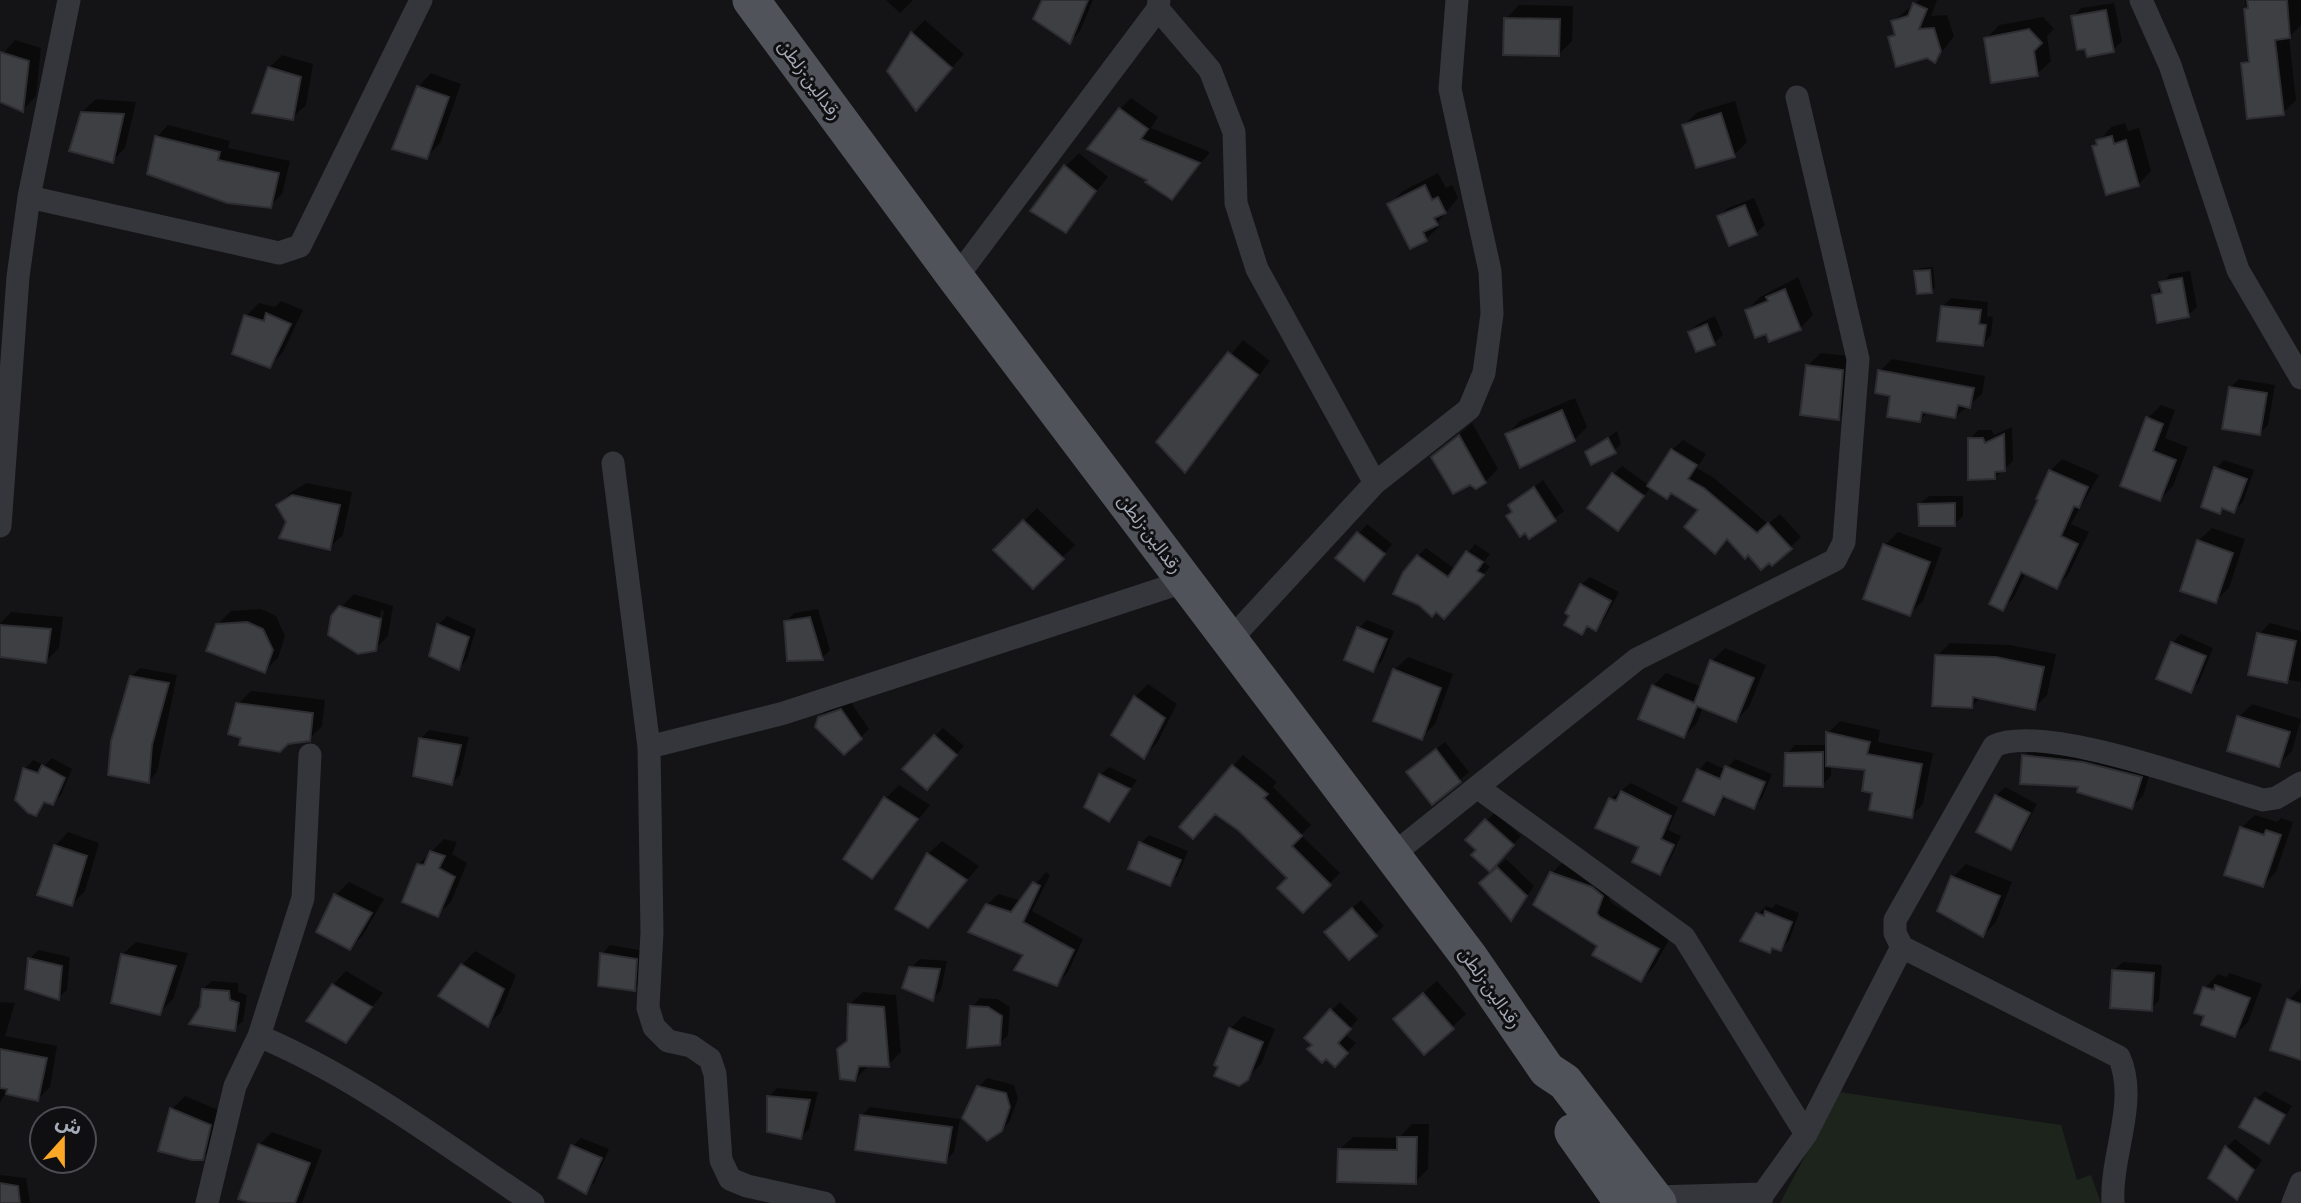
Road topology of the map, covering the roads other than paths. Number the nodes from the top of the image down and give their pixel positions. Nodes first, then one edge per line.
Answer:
1 (69, 0) edge
2 (421, 0) edge
3 (1457, 0) edge
4 (2141, 0) edge
5 (753, 1) edge
6 (1159, 5) edge
7 (1797, 97) dead end
8 (29, 197) junction
9 (956, 278) junction
10 (2301, 377) edge
11 (613, 463) dead end
12 (1375, 483) junction
13 (0, 526) edge
14 (1186, 581) junction
15 (1230, 640) junction
16 (649, 747) junction
17 (310, 755) dead end
18 (2301, 783) edge
19 (1477, 788) junction
20 (1391, 856) junction
21 (1902, 947) junction
22 (259, 1036) junction
23 (1806, 1134) junction
24 (2301, 1183) edge
25 (1762, 1198) edge
26 (1645, 1201) edge
27 (207, 1203) edge
28 (533, 1203) edge
29 (824, 1203) edge
30 (2113, 1203) edge
31 (2293, 1203) edge

1 - 8 street
2 - 8 street
3 - 12 street
4 - 10 street
5 - 9 main road, رقدالين-زلطن
6 - 9 street
6 - 12 street
7 - 19 street
8 - 13 street
9 - 14 main road, رقدالين-زلطن
11 - 16 street
12 - 15 street
14 - 15 main road, رقدالين-زلطن
14 - 16 street
15 - 20 main road, رقدالين-زلطن
16 - 29 street
17 - 22 street
18 - 21 street
19 - 20 street
19 - 23 street
20 - 26 main road, رقدالين-زلطن
21 - 23 street
21 - 30 street
22 - 27 street
22 - 28 street
23 - 25 street
24 - 31 street
25 - 26 street

